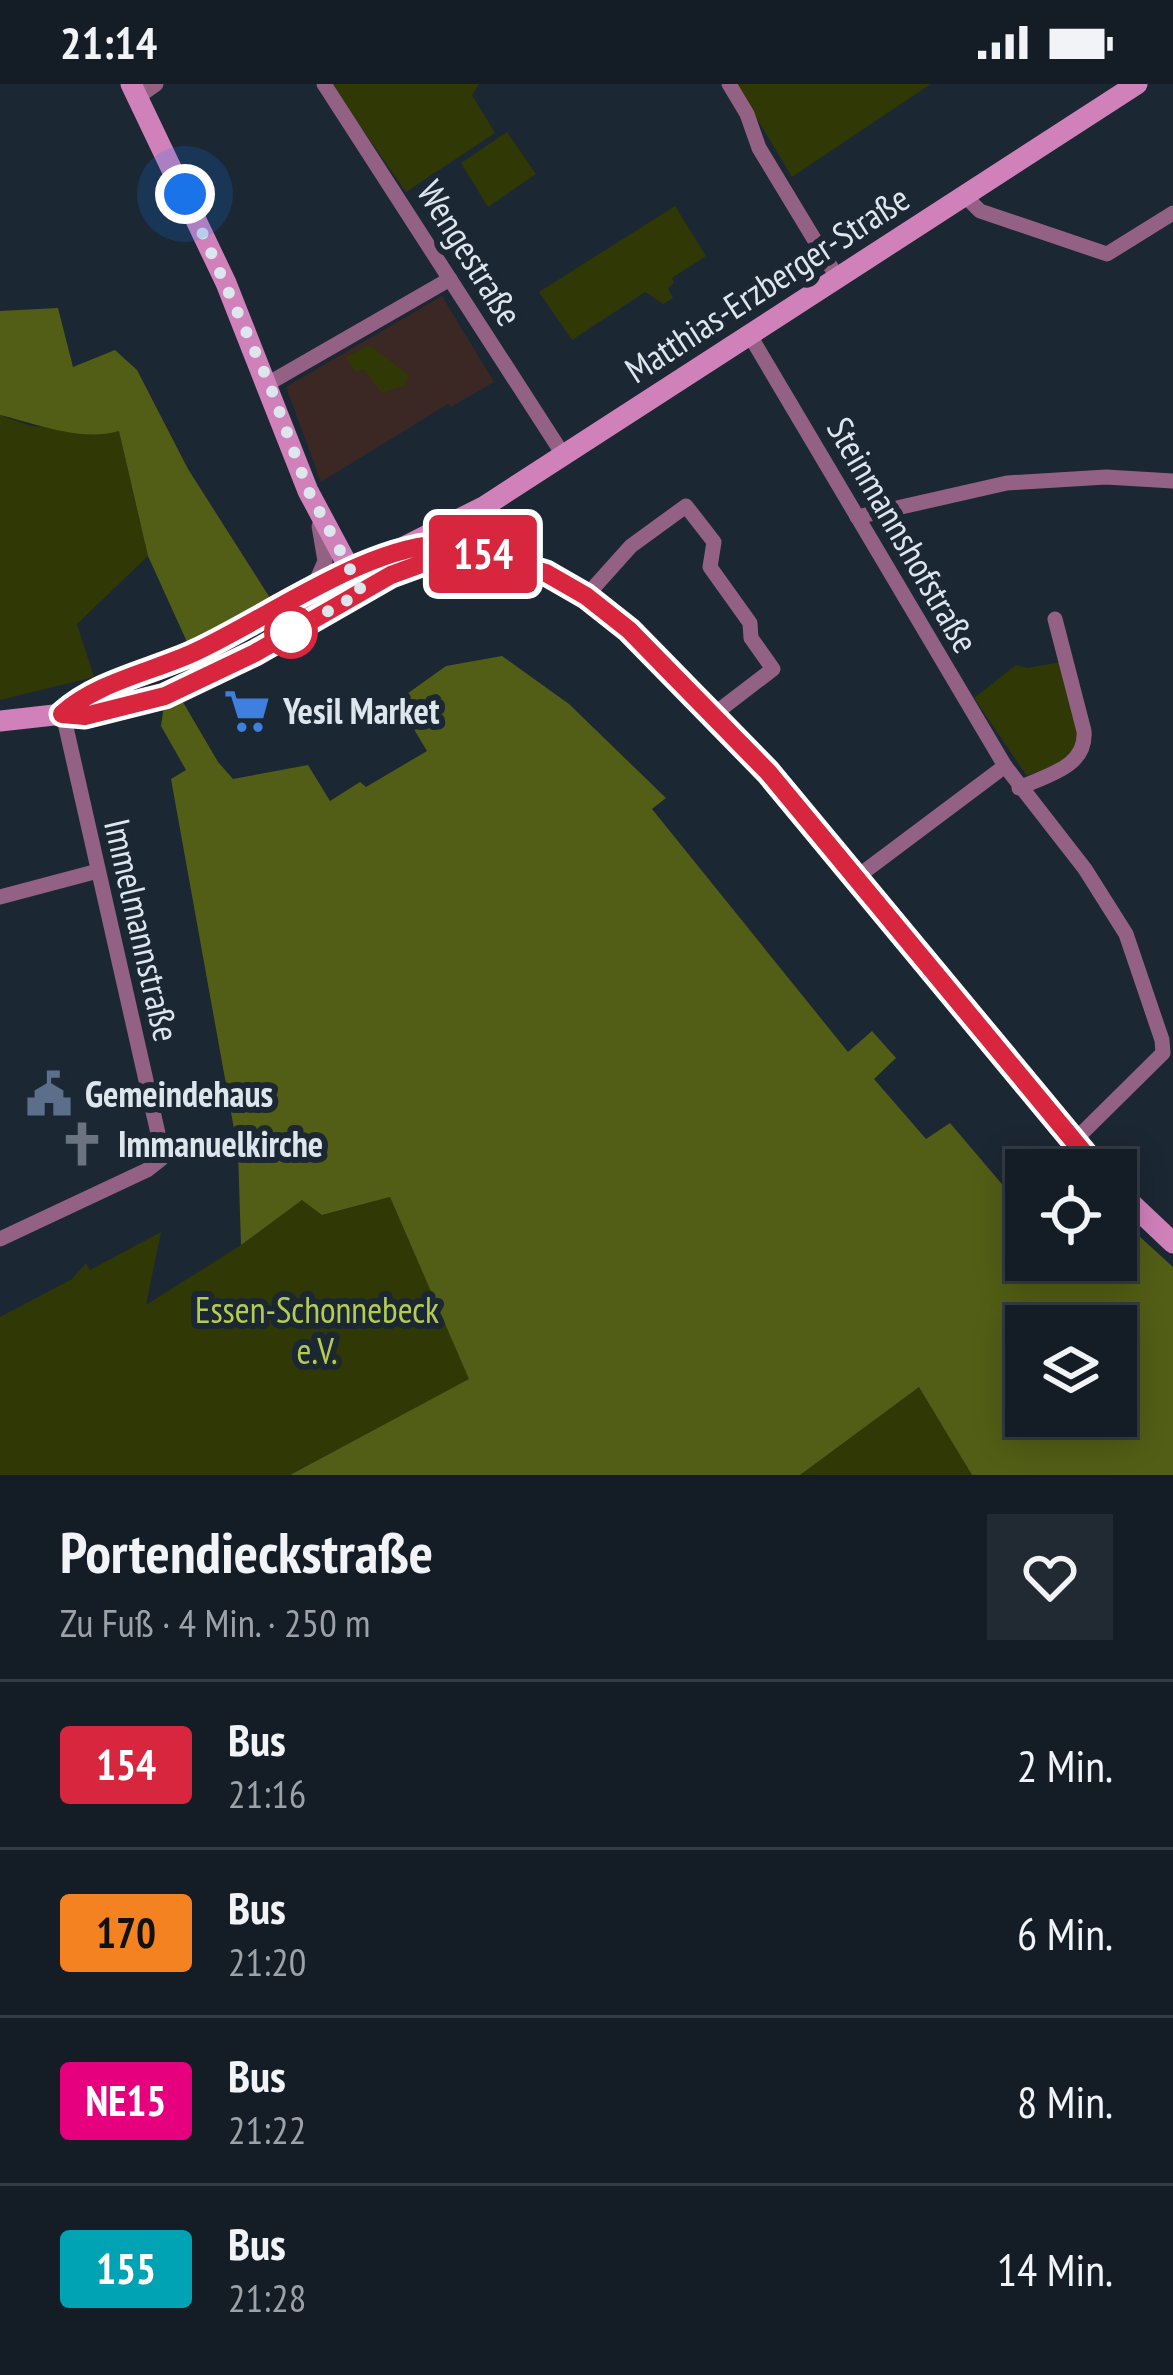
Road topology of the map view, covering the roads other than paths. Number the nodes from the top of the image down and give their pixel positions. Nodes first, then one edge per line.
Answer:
1 (324, 84) edge
2 (729, 84) edge
3 (1137, 84) edge
4 (142, 88) edge
5 (964, 195) junction
6 (1173, 212) edge
7 (837, 277) junction
8 (450, 279) junction
9 (749, 334) junction
10 (269, 383) junction
11 (564, 456) junction
12 (1173, 482) edge
13 (318, 511) junction
14 (857, 517) junction
15 (425, 541) junction
16 (475, 553) junction
17 (391, 565) junction
18 (357, 582) junction
19 (312, 591) junction
20 (586, 596) junction
21 (1055, 619) dead end
22 (62, 714) junction
23 (713, 715) junction
24 (0, 721) edge
25 (1005, 766) junction
26 (1024, 794) junction
27 (98, 871) junction
28 (856, 877) junction
29 (0, 897) edge
30 (1072, 1143) junction
31 (1078, 1149) edge
32 (1137, 1209) edge
33 (0, 1239) edge
34 (1173, 1243) edge

1 - 8 street, Wengestraße
2 - 7 street
3 - 5 street, Matthias-Erzberger-Straße
4 - 10 street
5 - 6 street
5 - 7 street, Matthias-Erzberger-Straße
7 - 9 street, Matthias-Erzberger-Straße
8 - 10 street
8 - 11 street, Wengestraße
9 - 11 street, Matthias-Erzberger-Straße
9 - 14 street, Steinmannshofstraße
10 - 13 street
11 - 15 street, Matthias-Erzberger-Straße
12 - 14 street
13 - 18 street
13 - 19 street
14 - 25 street, Steinmannshofstraße
15 - 16 street
15 - 17 street, Matthias-Erzberger-Straße
16 - 17 street
16 - 20 street
17 - 18 street, Matthias-Erzberger-Straße
18 - 19 street
18 - 22 street
19 - 22 street
20 - 23 street
20 - 23 street
21 - 26 street
22 - 24 street
22 - 27 street, Immelmannstraße
23 - 28 street
25 - 26 street, Steinmannshofstraße
25 - 28 street
26 - 30 street, Steinmannshofstraße
27 - 29 street
27 - 33 street, Immelmannstraße
28 - 30 street
30 - 31 street
32 - 34 street

